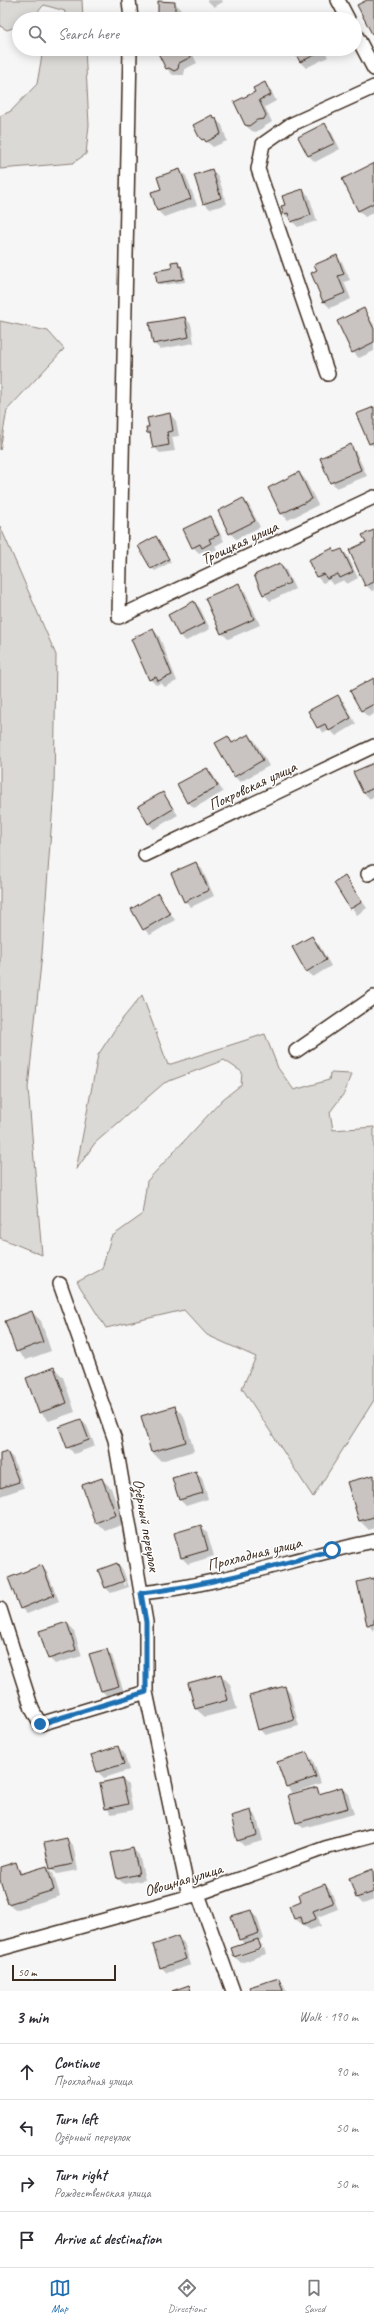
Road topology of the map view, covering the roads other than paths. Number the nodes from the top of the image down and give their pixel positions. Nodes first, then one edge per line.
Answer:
1 (129, 0) edge
2 (338, 0) edge
3 (130, 12) edge
4 (344, 12) edge
5 (362, 46) edge
6 (130, 56) edge
7 (374, 69) edge
8 (374, 87) edge
9 (328, 374) dead end
10 (374, 497) edge
11 (374, 746) edge
12 (145, 854) dead end
13 (374, 997) edge
14 (296, 1051) dead end
15 (60, 1284) dead end
16 (374, 1541) edge
17 (141, 1593) junction
18 (0, 1609) edge
19 (146, 1692) junction
20 (374, 1835) edge
21 (193, 1895) junction
22 (0, 1949) edge
23 (234, 1991) edge

1 - 3 street
2 - 4 street
5 - 7 street
6 - 10 street, Троицкая улица
8 - 9 street
11 - 12 street, Покровская улица
13 - 14 street
15 - 17 street, Озёрный переулок
16 - 17 street, Прохладная улица
17 - 19 street, Озёрный переулок
18 - 19 street
19 - 21 street, Озёрный переулок
20 - 21 street, Овощная улица
21 - 22 street, Овощная улица
21 - 23 street, Озёрный переулок

